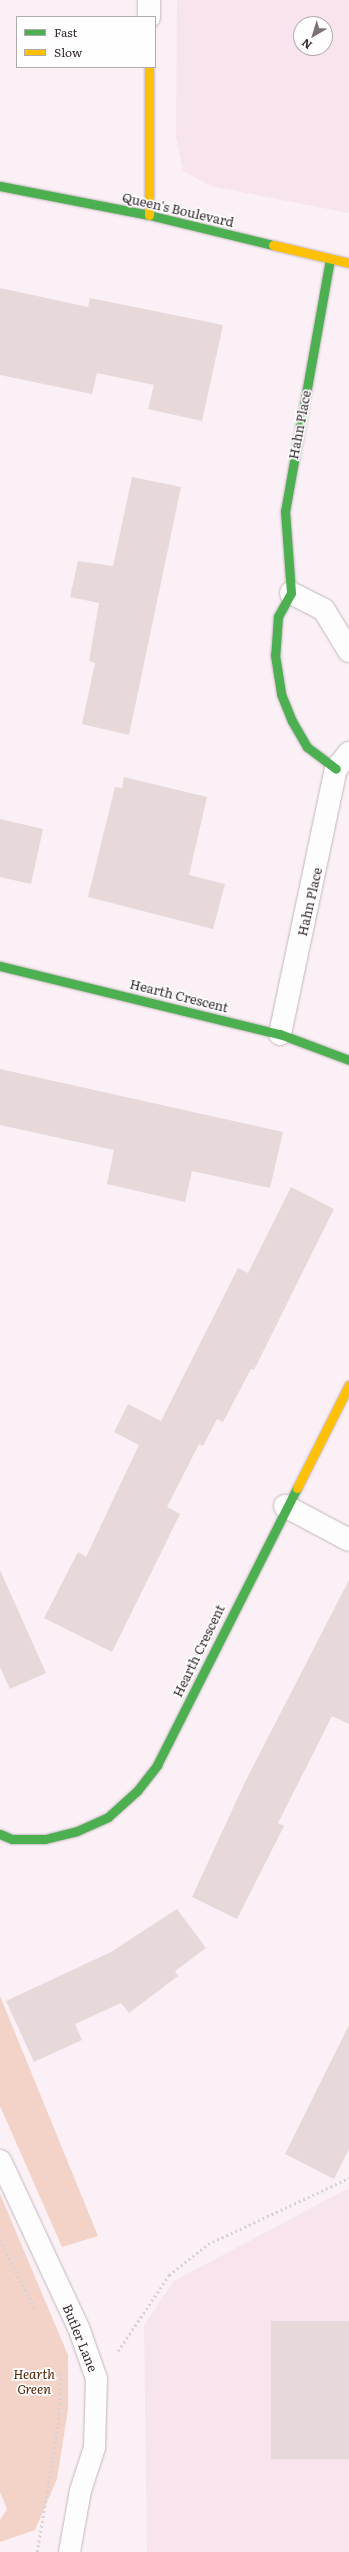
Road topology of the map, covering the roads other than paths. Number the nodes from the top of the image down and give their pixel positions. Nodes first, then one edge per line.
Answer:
1 (149, 0) edge
2 (149, 16) edge
3 (149, 68) edge
4 (0, 186) edge
5 (149, 215) junction
6 (330, 259) junction
7 (349, 263) edge
8 (291, 593) junction
9 (349, 651) edge
10 (342, 761) edge
11 (0, 966) edge
12 (280, 1034) junction
13 (349, 1060) edge
14 (349, 1384) edge
15 (285, 1506) junction
16 (349, 1540) edge
17 (0, 1834) edge
18 (0, 2160) edge
19 (69, 2552) edge

1 - 2 street
3 - 5 street
4 - 5 street, Queen's Boulevard
5 - 6 street, Queen's Boulevard
6 - 7 street, Queen's Boulevard
6 - 8 street, Hahn Place
8 - 9 street
8 - 10 street, Hahn Place
10 - 12 street, Hahn Place
11 - 12 street, Hearth Crescent
12 - 13 street, Hearth Crescent
14 - 15 street, Hearth Crescent
15 - 16 street
15 - 17 street, Hearth Crescent
18 - 19 lane, Butler Lane

